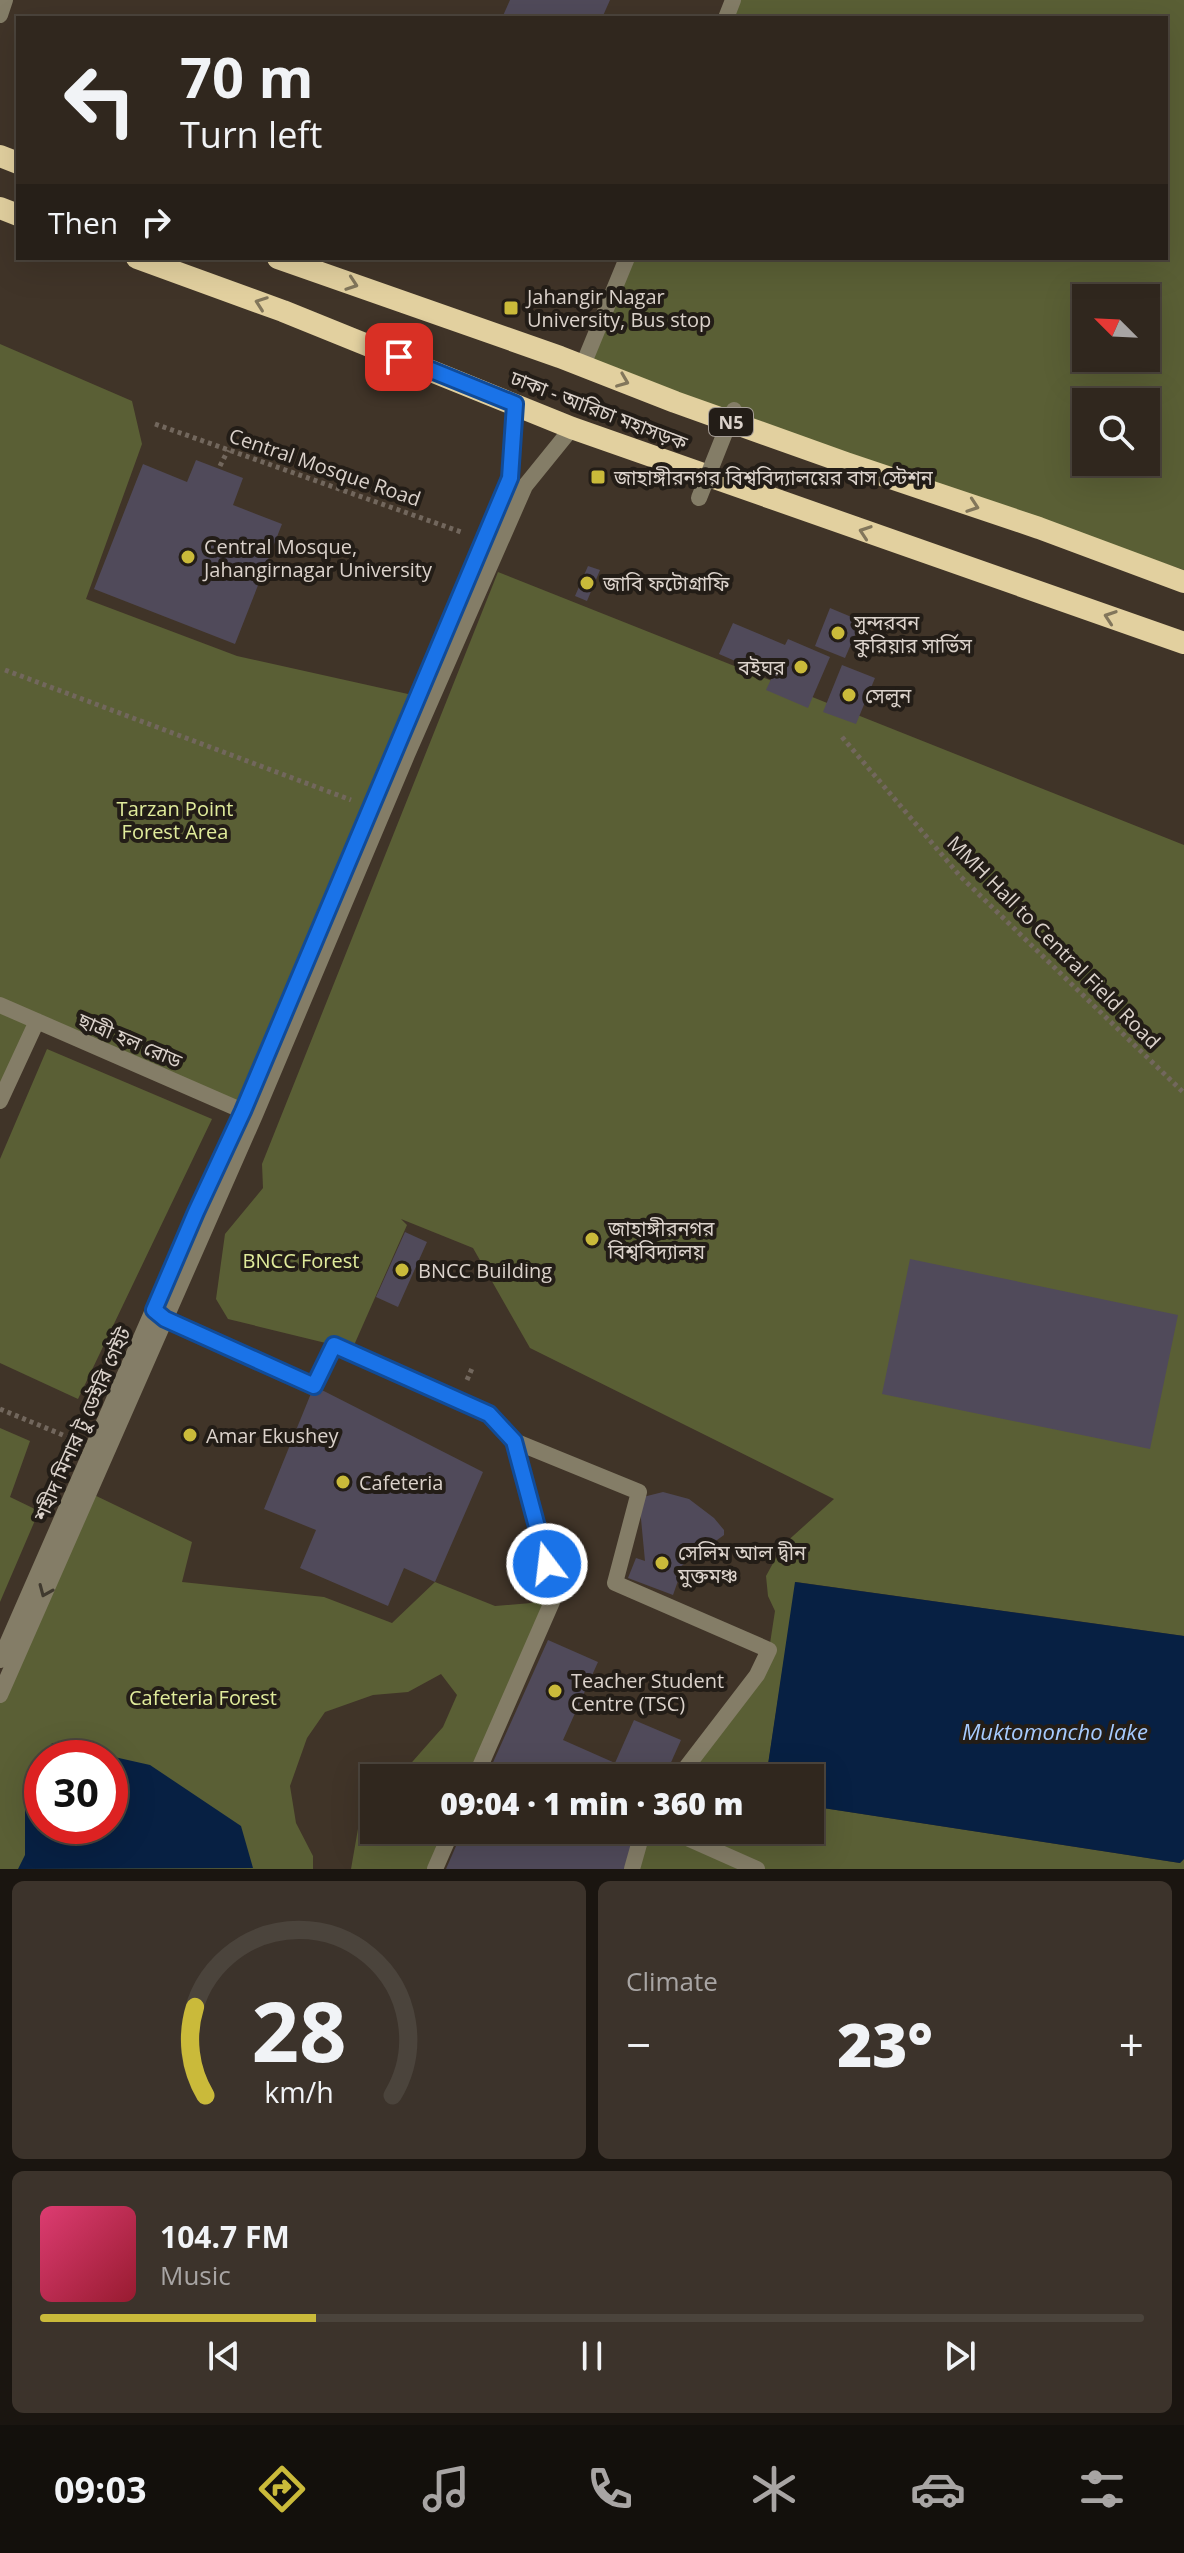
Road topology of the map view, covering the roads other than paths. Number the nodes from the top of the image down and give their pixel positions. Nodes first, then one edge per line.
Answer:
1 (5, 0) edge
2 (0, 15) edge
3 (143, 260) edge
4 (284, 260) edge
5 (626, 260) edge
6 (583, 365) junction
7 (515, 404) junction
8 (734, 410) dead end
9 (572, 428) junction
10 (703, 488) junction
11 (1184, 582) edge
12 (1184, 643) edge
13 (0, 1005) edge
14 (37, 1021) junction
15 (0, 1101) edge
16 (249, 1113) junction
17 (160, 1315) junction
18 (514, 1441) junction
19 (102, 1445) junction
20 (0, 1660) edge
21 (0, 1695) edge
22 (481, 1764) edge
23 (689, 1764) edge
24 (446, 1844) edge
25 (639, 1844) edge
26 (701, 1844) edge
27 (435, 1869) edge
28 (632, 1869) edge
29 (757, 1869) edge

1 - 2 street
7 -> 3 highway, ঢাকা - আরিচা মহাসড়ক
4 -> 6 highway, ঢাকা - আরিচা মহাসড়ক / N5
5 - 6 street
6 -> 11 highway, ঢাকা - আরিচা মহাসড়ক / N5
7 - 9 highway, ঢাকা - আরিচা মহাসড়ক
7 - 16 street
8 - 10 street, bridge
9 - 10 highway, ঢাকা - আরিচা মহাসড়ক
9 - 16 street
12 -> 10 highway, ঢাকা - আরিচা মহাসড়ক
13 - 14 street, ছাত্রী হল রোড
14 - 15 street
14 - 16 street, ছাত্রী হল রোড
16 - 17 street, শহীদ মিনার টু ডেইরি গেইট
17 - 18 street
17 - 19 street, শহীদ মিনার টু ডেইরি গেইট
18 - 22 street
18 - 23 street
19 - 20 street, শহীদ মিনার টু ডেইরি গেইট
19 -> 21 street
24 - 27 street
25 - 28 street
26 - 29 street

